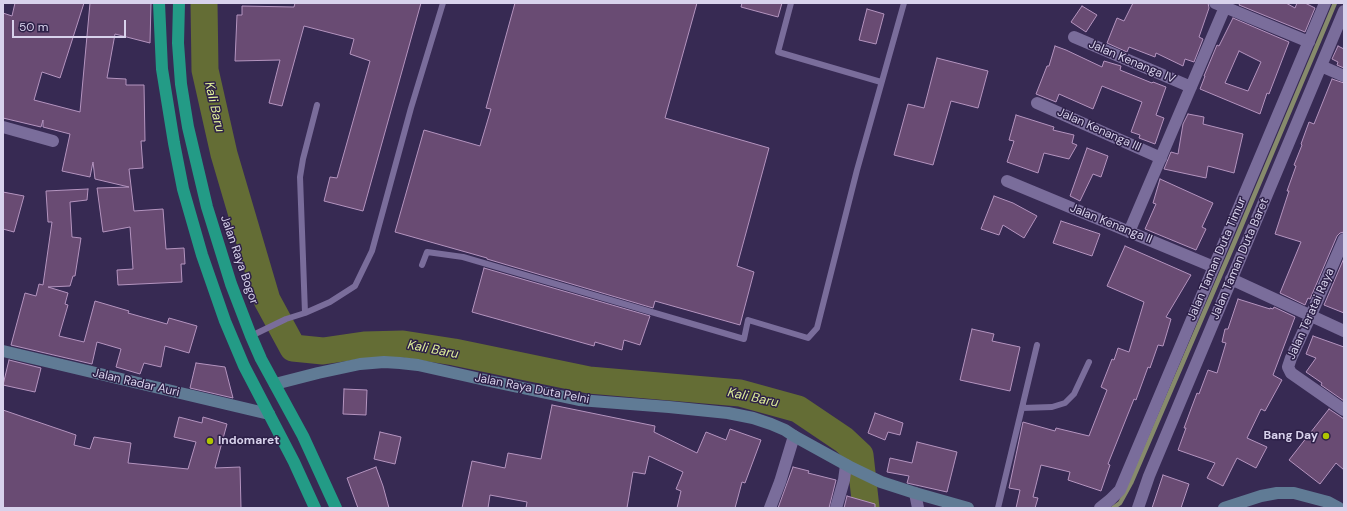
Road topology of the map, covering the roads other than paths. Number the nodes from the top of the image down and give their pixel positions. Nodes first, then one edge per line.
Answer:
1 (159, 3) edge
2 (179, 3) edge
3 (443, 3) edge
4 (791, 3) edge
5 (904, 3) edge
6 (1325, 3) edge
7 (1220, 5) edge
8 (1344, 11) edge
9 (1074, 37) dead end
10 (1309, 42) junction
11 (1321, 66) junction
12 (1344, 76) edge
13 (881, 82) junction
14 (1191, 87) junction
15 (1037, 102) dead end
16 (317, 105) dead end
17 (3, 127) edge
18 (53, 141) dead end
19 (1161, 158) junction
20 (1007, 181) dead end
21 (1129, 232) junction
22 (1343, 244) edge
23 (422, 265) dead end
24 (1214, 266) junction
25 (1231, 279) junction
26 (305, 313) junction
27 (1311, 315) junction
28 (1344, 331) edge
29 (256, 334) junction
30 (1037, 345) dead end
31 (3, 351) edge
32 (1089, 362) dead end
33 (275, 384) junction
34 (1022, 408) junction
35 (1344, 410) edge
36 (269, 414) junction
37 (794, 436) junction
38 (849, 466) junction
39 (915, 493) junction
40 (316, 508) edge
41 (336, 508) edge
42 (770, 508) edge
43 (836, 508) edge
44 (918, 508) edge
45 (968, 508) edge
46 (998, 508) edge
47 (1100, 508) edge
48 (1138, 508) edge
49 (1224, 508) edge
50 (1339, 508) edge

1 - 36 highway
2 - 29 highway, Jalan Raya Bogor
3 - 26 lane
4 - 13 lane
5 - 13 lane
6 - 10 street, Jalan Taman Duta Timur
7 - 10 street
7 - 14 street
8 - 11 street, Jalan Taman Duta Baret
9 - 14 street, Jalan Kenanga IV
10 - 24 street, Jalan Taman Duta Timur
11 - 12 street
11 - 25 street, Jalan Taman Duta Baret
13 - 23 lane
14 - 19 street
15 - 19 street, Jalan Kenanga III
16 - 26 lane
17 - 18 street
19 - 21 street
20 - 21 street, Jalan Kenanga II
21 - 24 street, Jalan Kenanga II
22 - 27 street, Jalan Teratai Raya
24 - 47 street, Jalan Taman Duta Timur
25 - 27 street
25 - 48 street, Jalan Taman Duta Baret
26 - 29 lane
27 - 28 street
27 - 35 street, Jalan Teratai Raya
29 - 33 highway, Jalan Raya Bogor
30 - 34 lane
31 - 36 main road, Jalan Radar Auri
32 - 34 lane
33 - 37 main road, Jalan Raya Duta Pelni
33 - 41 highway, Jalan Raya Bogor
34 - 46 lane
36 - 40 highway
37 - 38 main road, Jalan Raya Duta Pelni
37 - 42 street
38 - 39 main road, Jalan Raya Duta Pelni
38 - 43 street
39 - 44 street
39 - 45 main road, Jalan Raya Duta Pelni
49 - 50 main road

